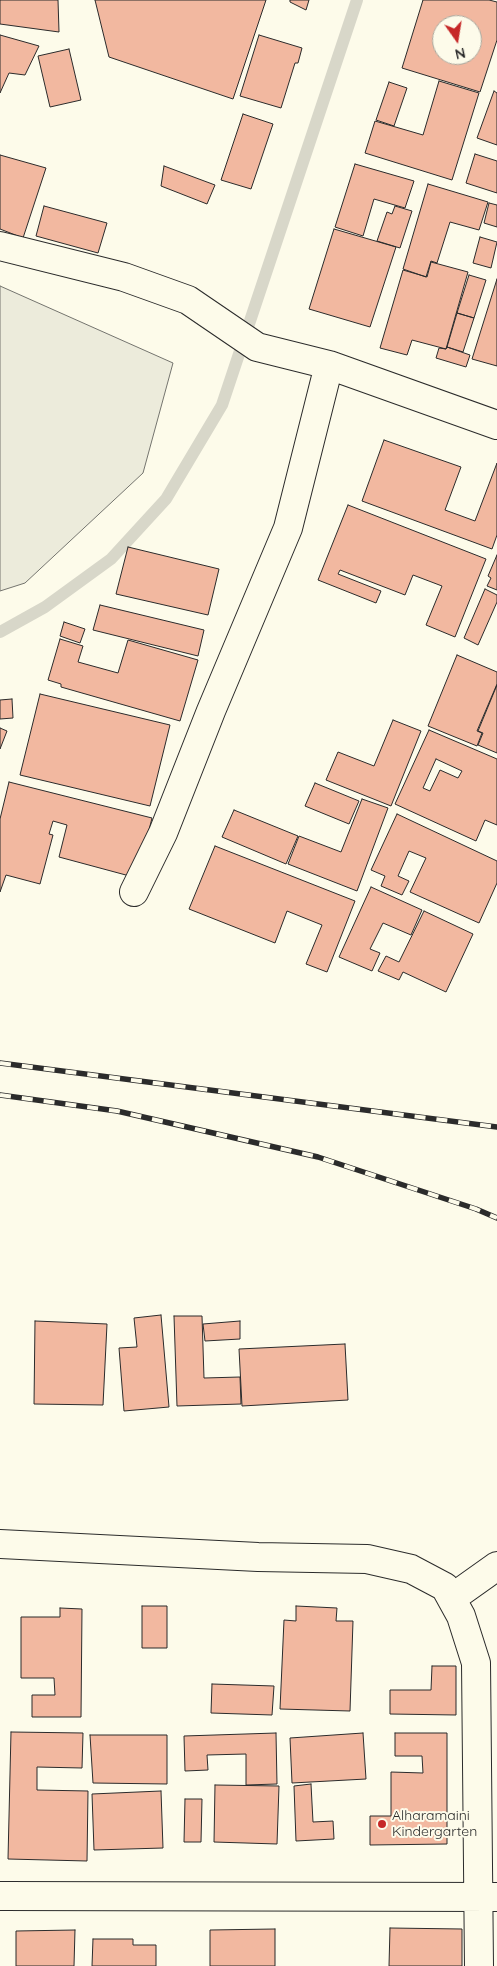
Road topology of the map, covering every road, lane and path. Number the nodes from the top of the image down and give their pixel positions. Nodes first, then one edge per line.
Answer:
1 (0, 246) edge
2 (328, 365) junction
3 (497, 425) edge
4 (134, 892) dead end
5 (0, 1544) edge
6 (497, 1566) edge
7 (452, 1598) junction
8 (0, 1896) edge
9 (488, 1897) edge
10 (479, 1966) edge

1 - 2 street
2 - 3 street
2 - 4 street
5 - 7 street
6 - 7 street
7 - 9 street
8 - 9 street
9 - 10 street

